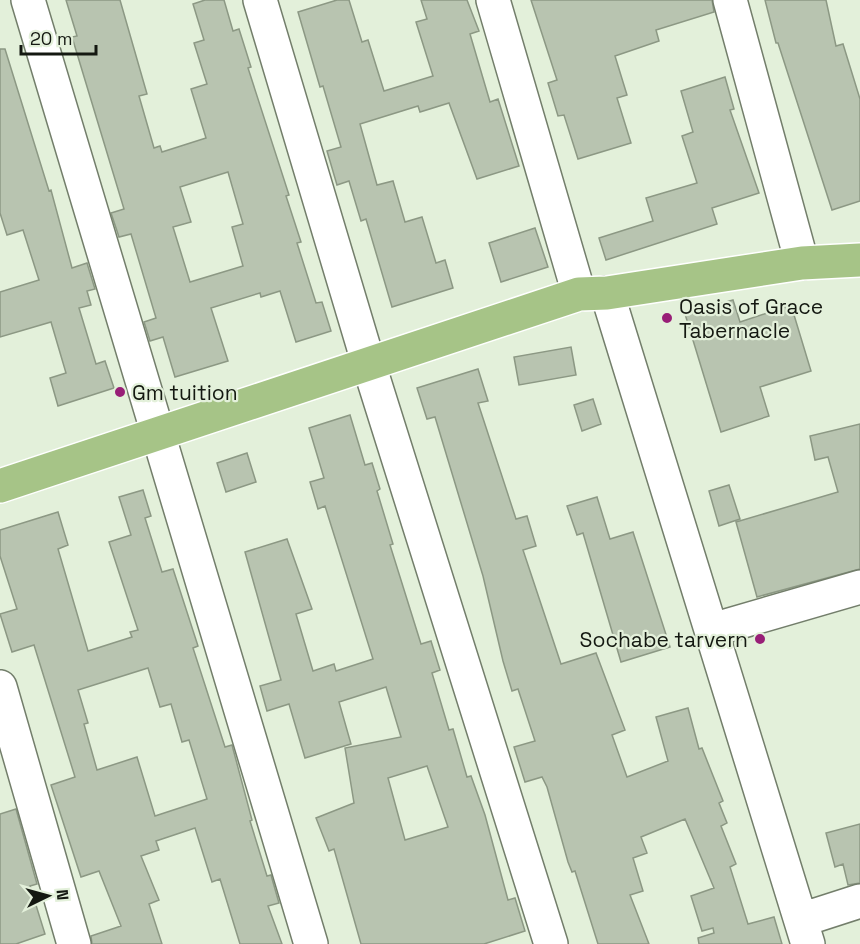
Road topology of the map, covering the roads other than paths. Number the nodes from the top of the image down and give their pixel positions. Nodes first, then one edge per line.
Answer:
1 (28, 0) edge
2 (260, 0) edge
3 (493, 0) edge
4 (730, 0) edge
5 (860, 260) edge
6 (802, 263) junction
7 (593, 293) junction
8 (369, 365) junction
9 (159, 432) junction
10 (0, 486) edge
11 (860, 587) edge
12 (712, 630) junction
13 (0, 687) edge
14 (860, 902) edge
15 (804, 932) edge
16 (74, 944) edge
17 (311, 944) edge
18 (551, 944) edge

1 - 9 street
2 - 8 street
3 - 7 street
4 - 6 street
5 - 6 main road
6 - 7 main road
7 - 8 main road
7 - 12 street
8 - 9 main road
8 - 18 street
9 - 10 main road
9 - 17 street
11 - 12 street
12 - 15 street
13 - 16 street
14 - 15 street

